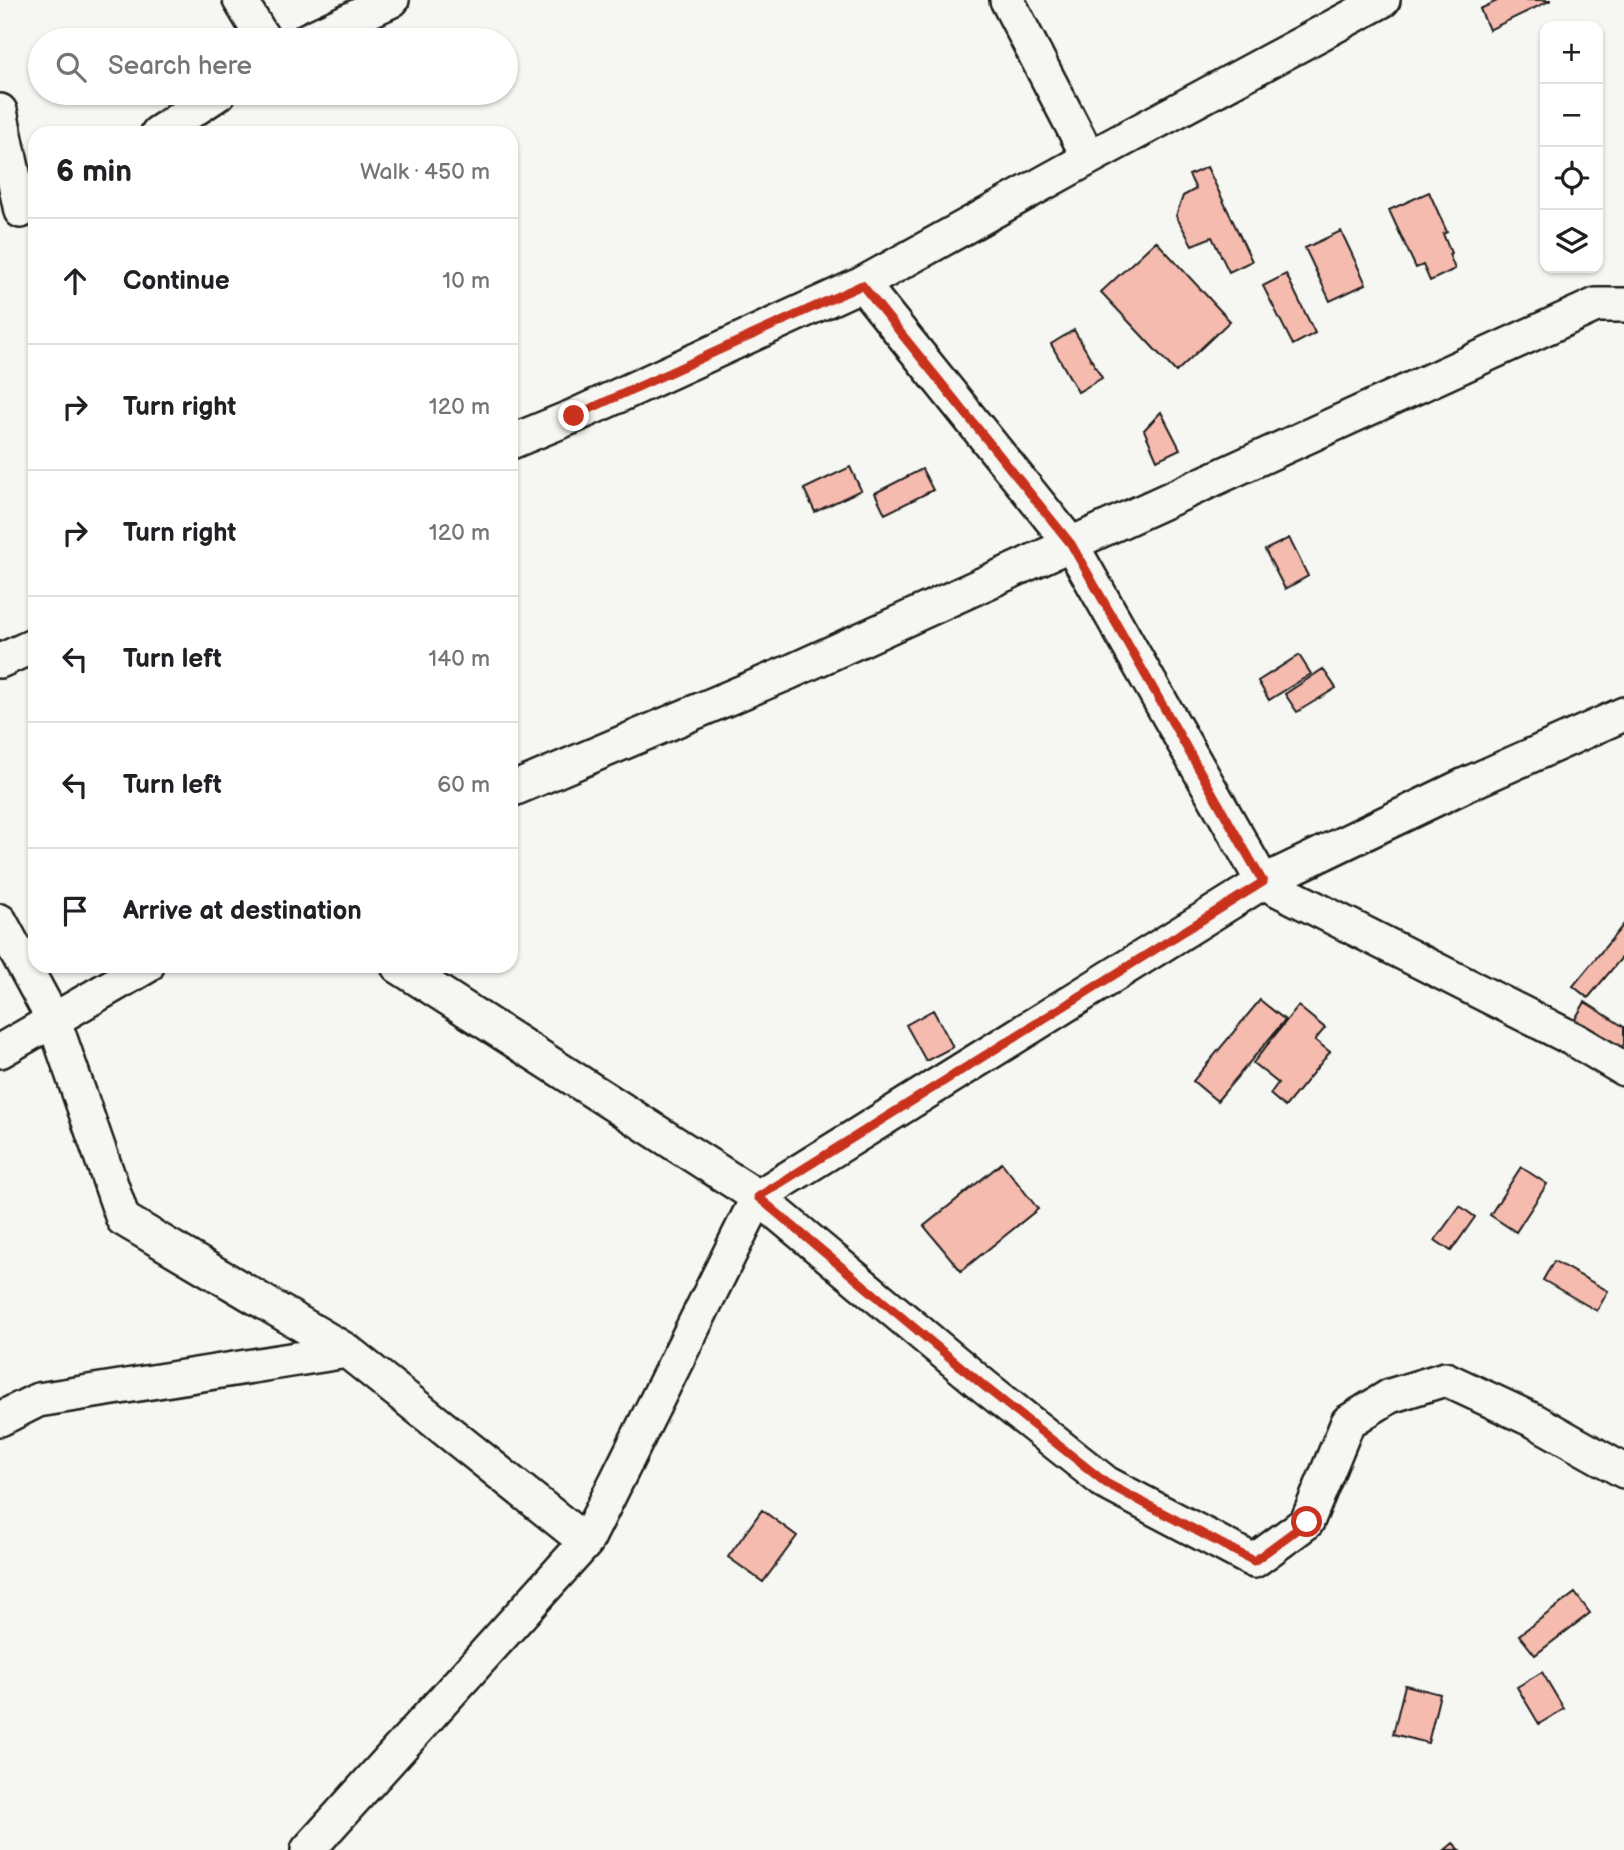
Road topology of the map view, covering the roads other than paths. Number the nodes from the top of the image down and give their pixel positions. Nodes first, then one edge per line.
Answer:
1 (240, 0) edge
2 (392, 0) edge
3 (1007, 0) edge
4 (1384, 0) edge
5 (257, 28) edge
6 (332, 28) edge
7 (201, 105) edge
8 (0, 111) edge
9 (169, 126) edge
10 (1089, 158) junction
11 (19, 212) edge
12 (862, 285) junction
13 (1624, 304) edge
14 (518, 439) edge
15 (1071, 544) junction
16 (28, 648) edge
17 (0, 661) edge
18 (1624, 714) edge
19 (518, 787) edge
20 (1263, 882) junction
21 (0, 920) edge
22 (28, 972) edge
23 (28, 973) edge
24 (135, 973) edge
25 (409, 973) edge
26 (54, 1021) junction
27 (0, 1051) edge
28 (1624, 1069) edge
29 (758, 1197) junction
30 (347, 1351) junction
31 (0, 1419) edge
32 (1624, 1471) edge
33 (586, 1542) junction
34 (309, 1849) edge

1 - 5 street
2 - 6 street
3 - 10 street
4 - 10 street
7 - 9 street
8 - 11 street
10 - 12 street
12 - 14 street
12 - 15 street
13 - 15 street
15 - 19 street
15 - 20 street
16 - 17 street
18 - 20 street
20 - 28 street
20 - 29 street
21 - 22 street
23 - 26 street
24 - 26 street
25 - 29 street
26 - 27 street
26 - 30 street
29 - 32 street
29 - 33 street
30 - 31 street
30 - 33 street
33 - 34 street

